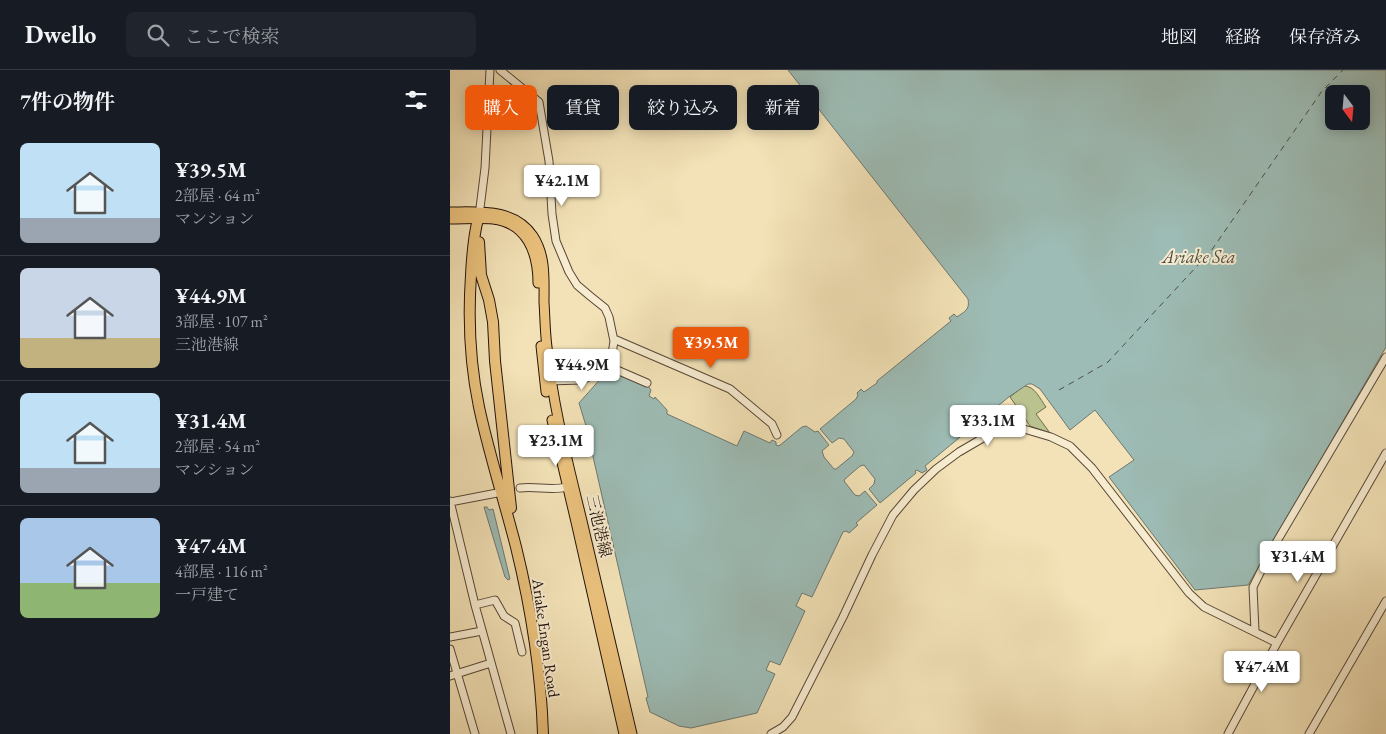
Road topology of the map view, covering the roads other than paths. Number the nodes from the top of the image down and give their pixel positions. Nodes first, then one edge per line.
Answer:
1 (490, 70) edge
2 (500, 70) edge
3 (450, 212) edge
4 (479, 216) junction
5 (450, 219) edge
6 (614, 339) junction
7 (1386, 357) edge
8 (610, 367) junction
9 (548, 381) junction
10 (647, 383) dead end
11 (777, 435) dead end
12 (1386, 453) edge
13 (567, 486) junction
14 (520, 488) dead end
15 (497, 493) dead end
16 (450, 502) edge
17 (453, 531) edge
18 (516, 547) junction
19 (1386, 601) edge
20 (475, 605) junction
21 (482, 631) junction
22 (1255, 631) junction
23 (450, 637) edge
24 (1277, 642) junction
25 (450, 649) edge
26 (522, 652) dead end
27 (492, 664) junction
28 (458, 673) junction
29 (450, 676) edge
30 (783, 730) edge
31 (475, 734) edge
32 (510, 734) edge
33 (543, 734) edge
34 (624, 734) edge
35 (632, 734) edge
36 (772, 734) edge
37 (1228, 734) edge
38 (1309, 734) edge

1 - 4 street
2 - 6 street
3 - 4 main road, 三池港線
4 - 5 main road, 三池港線
4 - 9 main road, 三池港線
4 - 18 highway
4 - 18 highway
6 - 8 street
6 - 11 street
7 - 22 street
8 - 9 street
8 - 10 street
9 - 13 main road, 三池港線
9 - 35 main road, 三池港線
12 - 24 street
13 - 14 street
13 - 34 main road, 三池港線
15 - 16 street
16 - 17 street
17 - 20 street
18 - 33 highway, Ariake Engan Road
19 - 38 street
20 - 21 street
20 - 26 street
21 - 23 street
21 - 27 street
22 - 24 street
22 - 30 street
24 - 37 street
25 - 28 street
27 - 28 street
27 - 32 street
28 - 29 street
28 - 31 street
30 - 36 street

